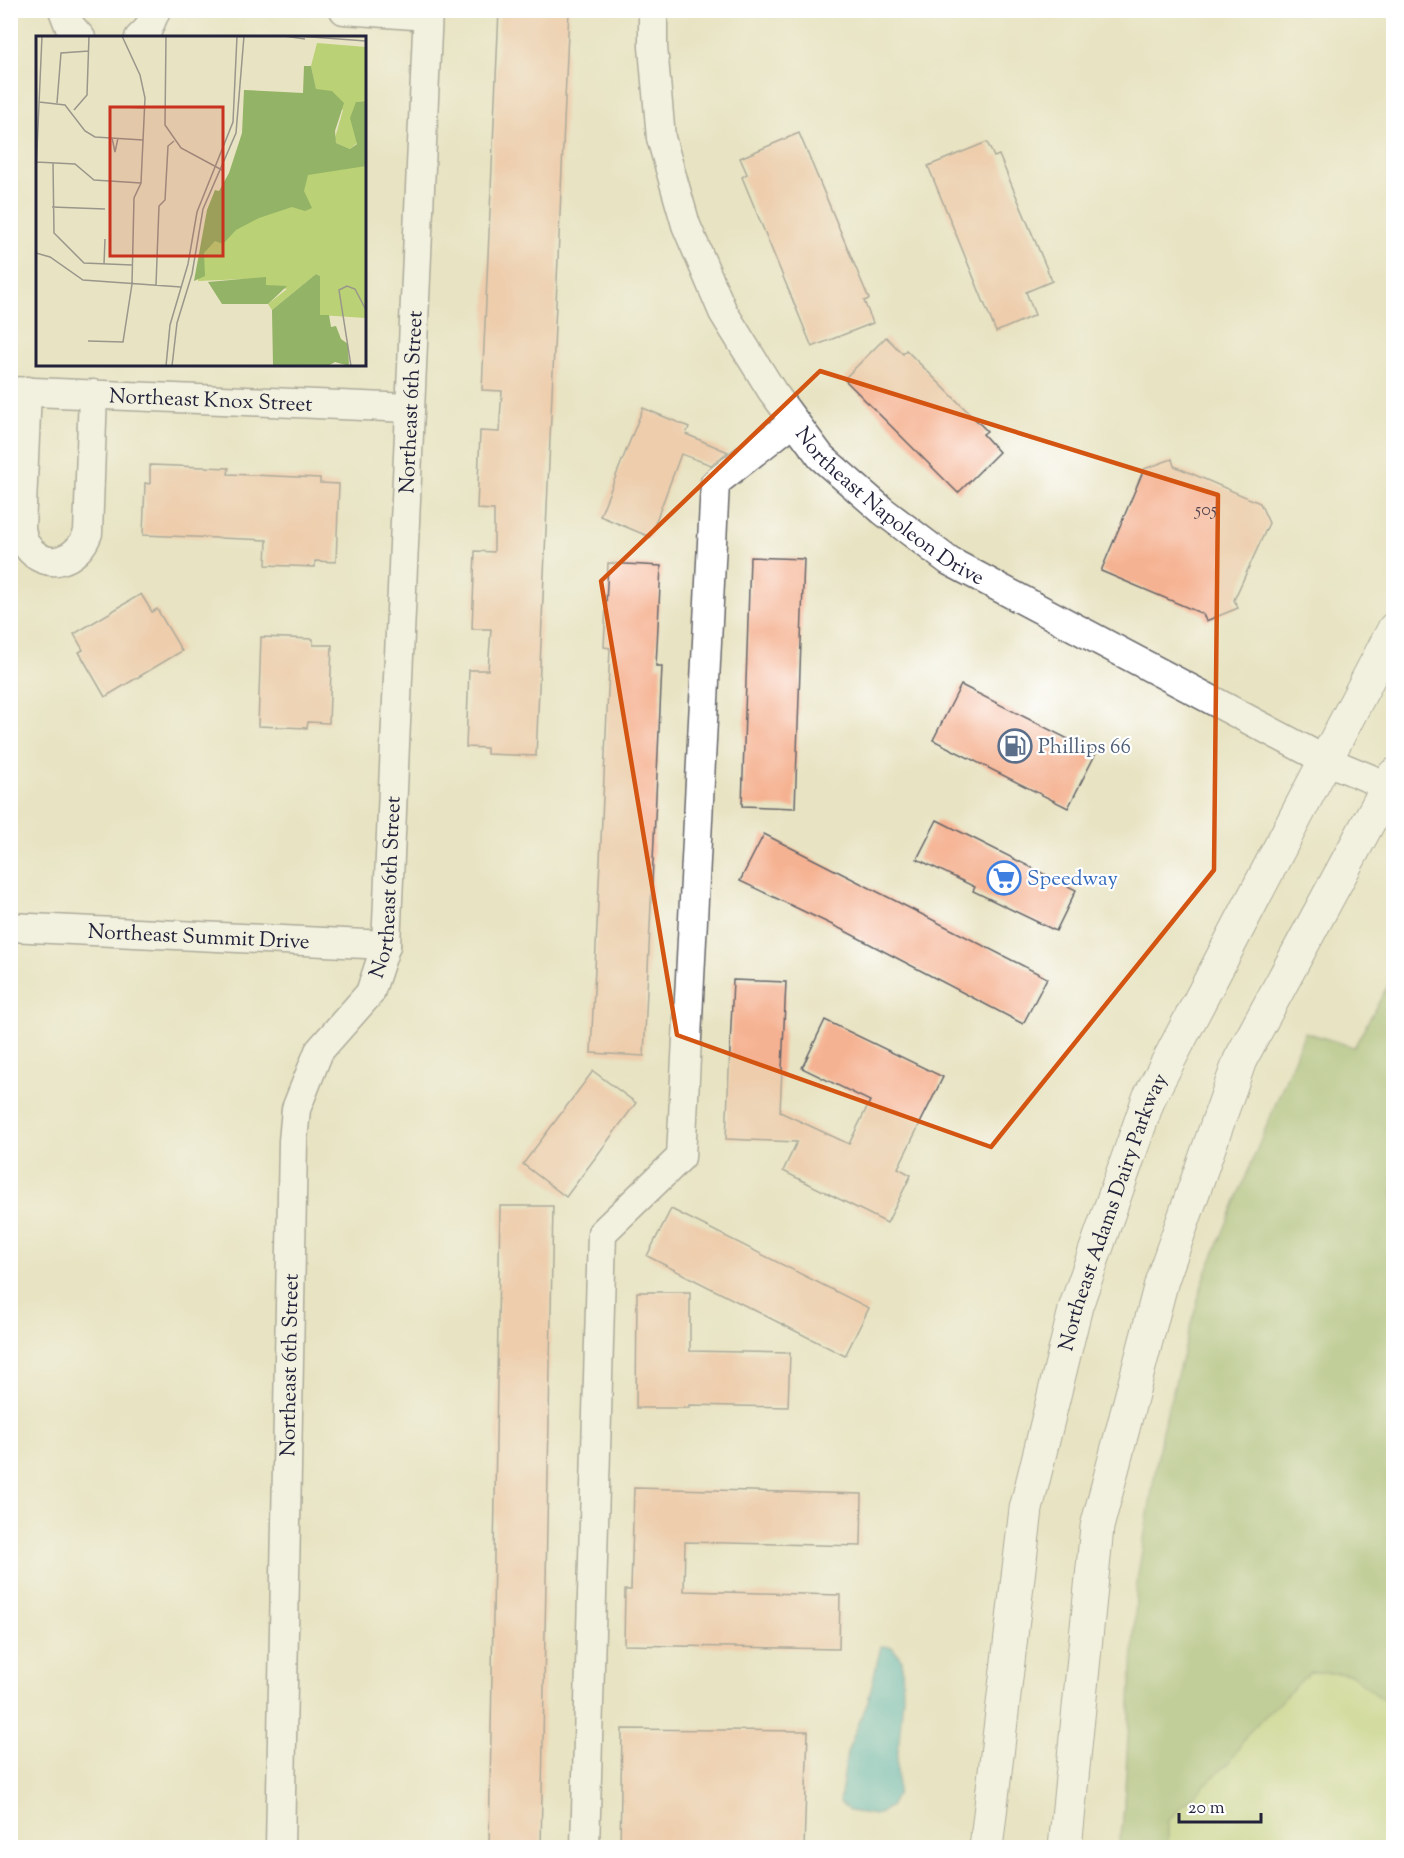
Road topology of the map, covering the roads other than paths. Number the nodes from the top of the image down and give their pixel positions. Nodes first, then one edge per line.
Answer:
1 (63, 10) edge
2 (156, 10) edge
3 (344, 10) edge
4 (653, 10) edge
5 (428, 13) edge
6 (79, 36) edge
7 (141, 36) edge
8 (19, 391) edge
9 (93, 394) junction
10 (410, 408) junction
11 (794, 421) junction
12 (1394, 628) edge
13 (1325, 760) junction
14 (1391, 781) edge
15 (10, 927) edge
16 (386, 945) junction
17 (280, 1848) edge
18 (585, 1848) edge
19 (986, 1848) edge
20 (1065, 1848) edge

1 - 6 street
2 - 7 street
3 - 5 street
4 - 11 street, Northeast Napoleon Drive
5 - 10 street, Northeast 6th Street
8 - 9 street, Northeast Knox Street
8 - 9 street
9 - 10 street, Northeast Knox Street
10 - 16 street, Northeast 6th Street
11 - 13 street, Northeast Napoleon Drive
11 - 18 street
12 - 13 main road, Northeast Adams Dairy Parkway
13 - 14 street, Northeast Napoleon Drive
13 - 19 main road, Northeast Adams Dairy Parkway
14 - 20 main road
15 - 16 street, Northeast Summit Drive
16 - 17 street, Northeast 6th Street

